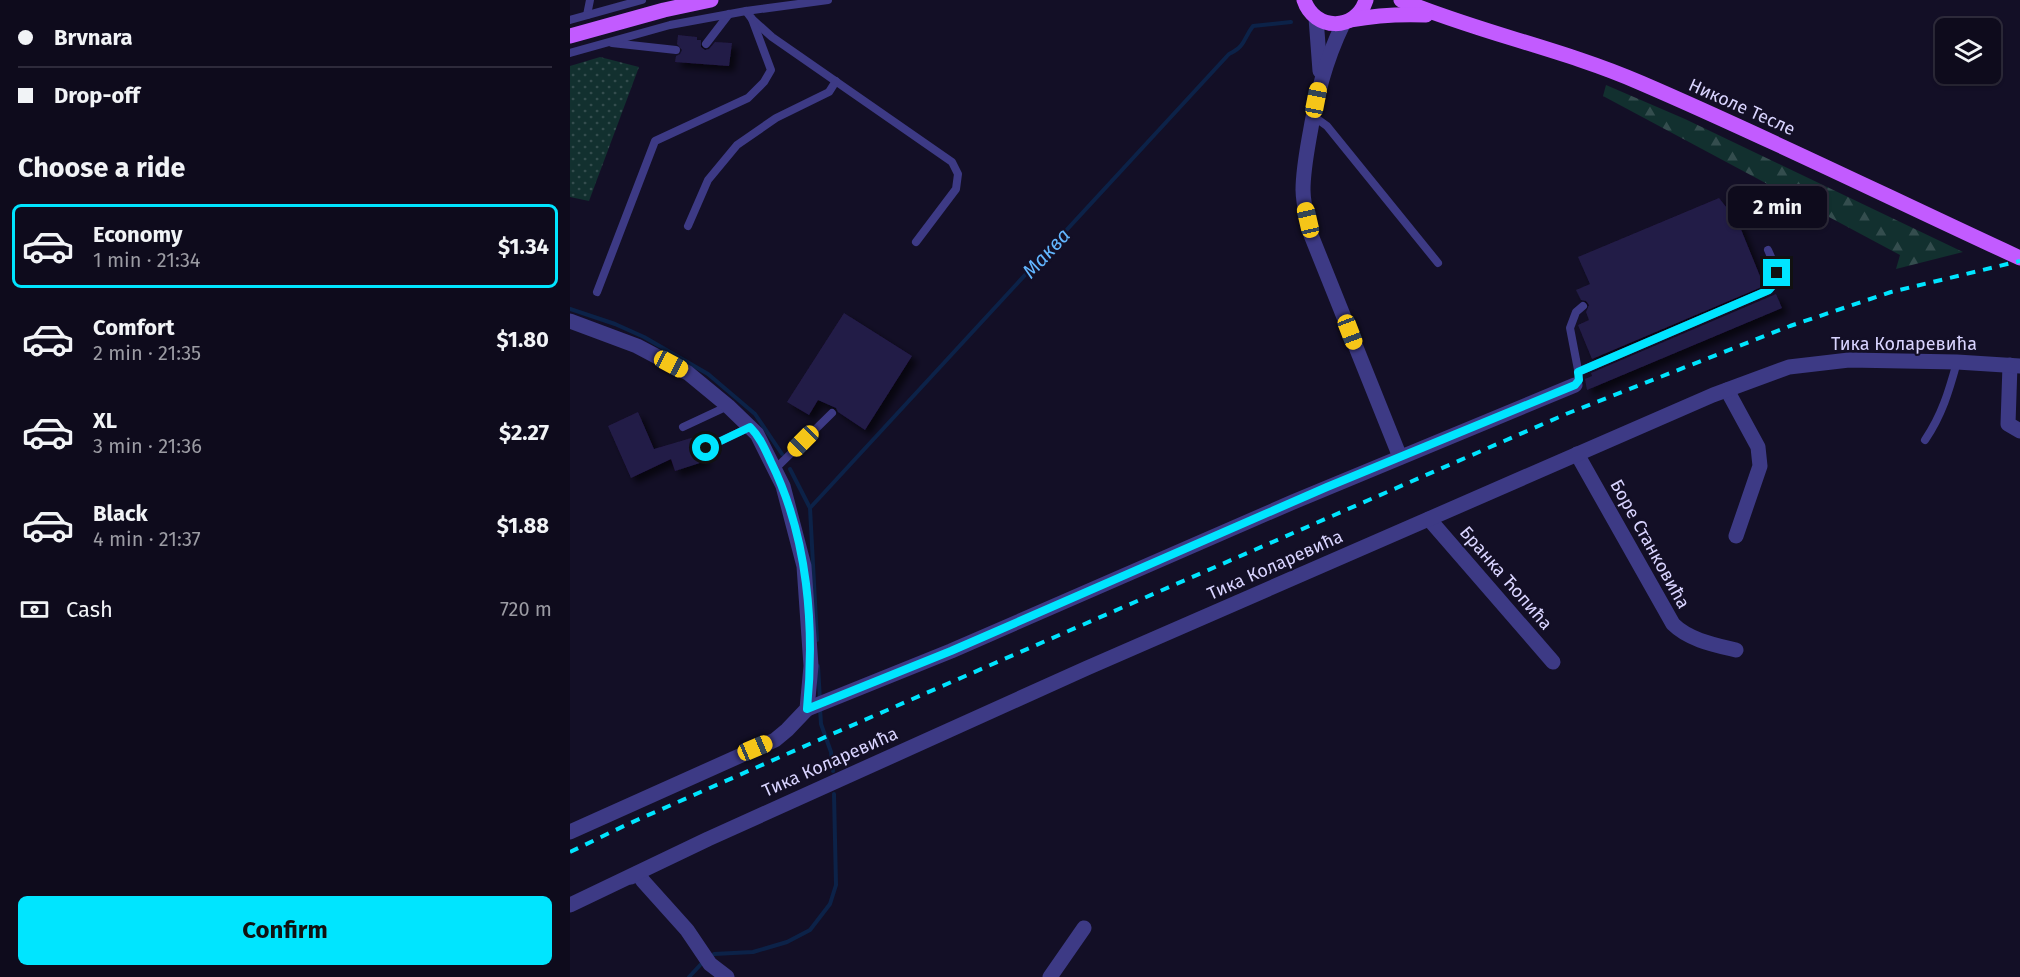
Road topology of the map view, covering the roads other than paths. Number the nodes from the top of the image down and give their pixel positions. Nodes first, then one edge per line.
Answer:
1 (590, 0) edge
2 (642, 0) edge
3 (711, 0) edge
4 (828, 0) edge
5 (1291, 0) edge
6 (1366, 0) edge
7 (1401, 0) edge
8 (1429, 0) edge
9 (1309, 8) edge
10 (746, 11) junction
11 (729, 14) junction
12 (587, 15) junction
13 (1446, 18) junction
14 (752, 19) junction
15 (570, 20) edge
16 (1347, 22) junction
17 (570, 36) edge
18 (607, 42) junction
19 (706, 44) dead end
20 (676, 50) dead end
21 (570, 53) edge
22 (1320, 80) junction
23 (836, 81) junction
24 (1313, 116) junction
25 (688, 226) dead end
26 (916, 242) dead end
27 (1768, 250) dead end
28 (2020, 258) edge
29 (1438, 263) dead end
30 (597, 292) dead end
31 (1583, 306) dead end
32 (570, 321) edge
33 (1957, 362) junction
34 (2015, 365) edge
35 (1576, 379) junction
36 (1727, 390) junction
37 (728, 406) junction
38 (832, 413) dead end
39 (683, 427) dead end
40 (750, 427) junction
41 (2020, 431) edge
42 (1925, 440) dead end
43 (706, 448) dead end
44 (1577, 454) junction
45 (1400, 457) junction
46 (775, 470) junction
47 (1429, 519) junction
48 (1736, 536) dead end
49 (1736, 650) dead end
50 (1553, 662) dead end
51 (810, 708) junction
52 (570, 832) edge
53 (638, 873) junction
54 (570, 905) edge
55 (570, 916) edge
56 (1084, 928) dead end
57 (724, 976) edge
58 (1050, 977) edge

1 - 12 lane
2 - 12 lane
3 - 17 main road
4 - 10 lane
5 - 9 main road
6 - 16 main road
7 - 13 main road, Николе Тесле
8 - 13 main road
9 - 16 main road
9 - 22 street
10 - 11 lane
10 - 14 lane
11 - 18 lane
11 - 19 lane
12 - 15 lane
13 - 16 main road, Николе Тесле
13 - 28 main road, Николе Тесле
14 - 23 lane
14 - 30 lane
16 - 22 street
18 - 20 lane
18 - 21 lane
22 - 24 street
23 - 25 lane
23 - 26 lane
24 - 29 lane
24 - 45 street
27 - 35 lane
31 - 35 lane
32 - 37 street
33 - 34 street, Тика Коларевића
33 - 36 street, Тика Коларевића
33 - 42 lane
34 - 41 street
35 - 45 street
36 - 44 street, Тика Коларевића
36 - 48 street
37 - 39 lane
37 - 40 street
38 - 46 lane
40 - 43 lane
40 - 46 street
44 - 47 street, Тика Коларевића
44 - 49 street, Боре Станковића
45 - 51 street
46 - 51 street
47 - 50 street, Бранка Ћопића
47 - 53 street, Тика Коларевића
51 - 52 street
53 - 54 street, Тика Коларевића
53 - 55 street
53 - 57 street
56 - 58 street

